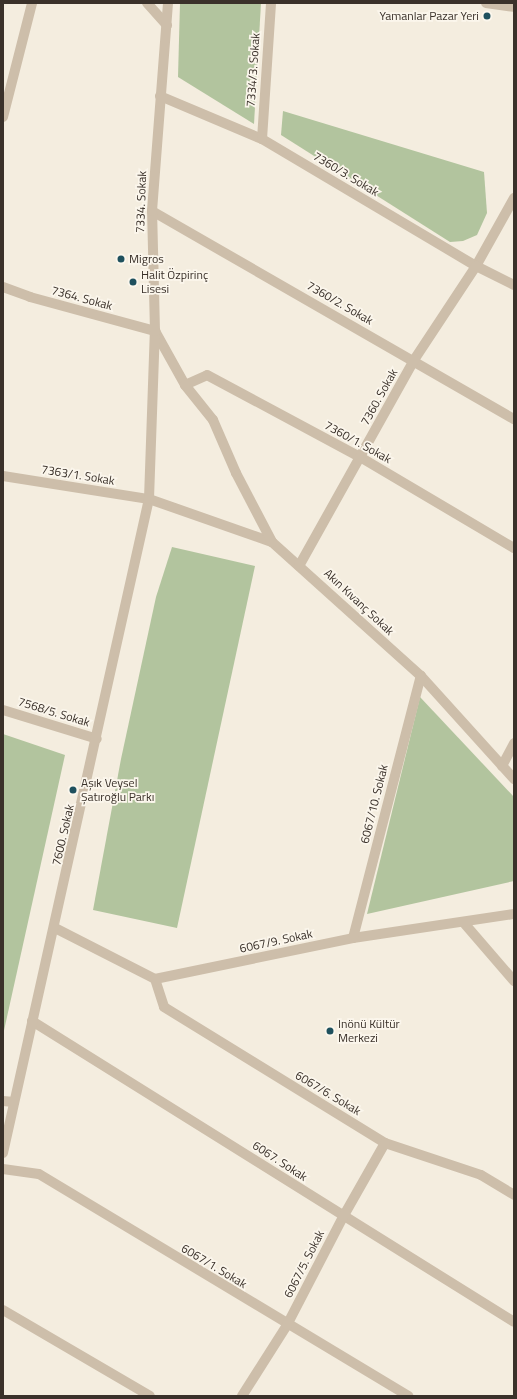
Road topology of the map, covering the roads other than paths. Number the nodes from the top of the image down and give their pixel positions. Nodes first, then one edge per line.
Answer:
1 (32, 3) edge
2 (147, 3) edge
3 (168, 3) edge
4 (271, 3) edge
5 (486, 3) edge
6 (514, 7) edge
7 (167, 25) junction
8 (160, 96) junction
9 (3, 117) edge
10 (262, 139) junction
11 (514, 198) edge
12 (152, 211) junction
13 (476, 266) junction
14 (514, 286) edge
15 (3, 287) edge
16 (155, 332) junction
17 (414, 360) junction
18 (185, 385) junction
19 (514, 420) edge
20 (360, 458) junction
21 (3, 476) edge
22 (149, 499) junction
23 (272, 542) junction
24 (514, 548) edge
25 (300, 566) junction
26 (421, 676) junction
27 (3, 710) edge
28 (98, 739) junction
29 (514, 743) edge
30 (502, 766) junction
31 (514, 779) edge
32 (514, 914) edge
33 (464, 923) junction
34 (55, 928) junction
35 (353, 938) junction
36 (155, 979) junction
37 (514, 981) edge
38 (32, 1021) junction
39 (3, 1101) edge
40 (14, 1102) junction
41 (385, 1143) junction
42 (3, 1153) edge
43 (3, 1169) edge
44 (514, 1195) edge
45 (343, 1217) junction
46 (3, 1310) edge
47 (514, 1322) edge
48 (287, 1325) junction
49 (150, 1396) edge
50 (242, 1396) edge
51 (408, 1396) edge

1 - 9 street
2 - 7 street
3 - 7 street, 7334. Sokak
4 - 10 street, 7334/3. Sokak
5 - 6 street
7 - 8 street, 7334. Sokak
8 - 10 street, 7360/3. Sokak
8 - 12 street, 7334. Sokak
10 - 13 street, 7360/3. Sokak
11 - 13 street, 7360. Sokak
12 - 16 street, 7334. Sokak
12 - 17 street, 7360/2. Sokak
13 - 14 street, 7360/3. Sokak
13 - 17 street, 7360. Sokak
15 - 16 street, 7364. Sokak
16 - 18 street
16 - 22 street, 7334. Sokak
17 - 19 street, 7360/2. Sokak
17 - 20 street, 7360. Sokak
18 - 20 street, 7360/1. Sokak
18 - 23 street
20 - 24 street, 7360/1. Sokak
20 - 25 street, 7360. Sokak
21 - 22 street, 7363/1. Sokak
22 - 23 street, Akın Kıvanç Sokak
22 - 28 street, 7600. Sokak
23 - 25 street, Akın Kıvanç Sokak
25 - 26 street, Akın Kıvanç Sokak
26 - 30 street, Akın Kıvanç Sokak
26 - 35 street, 6067/10. Sokak
27 - 28 street, 7568/5. Sokak
28 - 34 street, 7600. Sokak
29 - 30 street
30 - 31 street, Akın Kıvanç Sokak
32 - 33 street, 6067/9. Sokak
33 - 35 street, 6067/9. Sokak
33 - 37 street
34 - 36 street
34 - 38 street, 7600. Sokak
35 - 36 street, 6067/9. Sokak
36 - 41 street, 6067/6. Sokak
38 - 40 street, 7600. Sokak
38 - 45 street, 6067. Sokak
39 - 40 street
40 - 42 street, 7600. Sokak
41 - 44 street, 6067/6. Sokak
41 - 45 street, 6067/5. Sokak
43 - 48 street, 6067/1. Sokak
45 - 47 street, 6067. Sokak
45 - 48 street, 6067/5. Sokak
46 - 49 street
48 - 50 street, 6067/5. Sokak
48 - 51 street, 6067/1. Sokak

